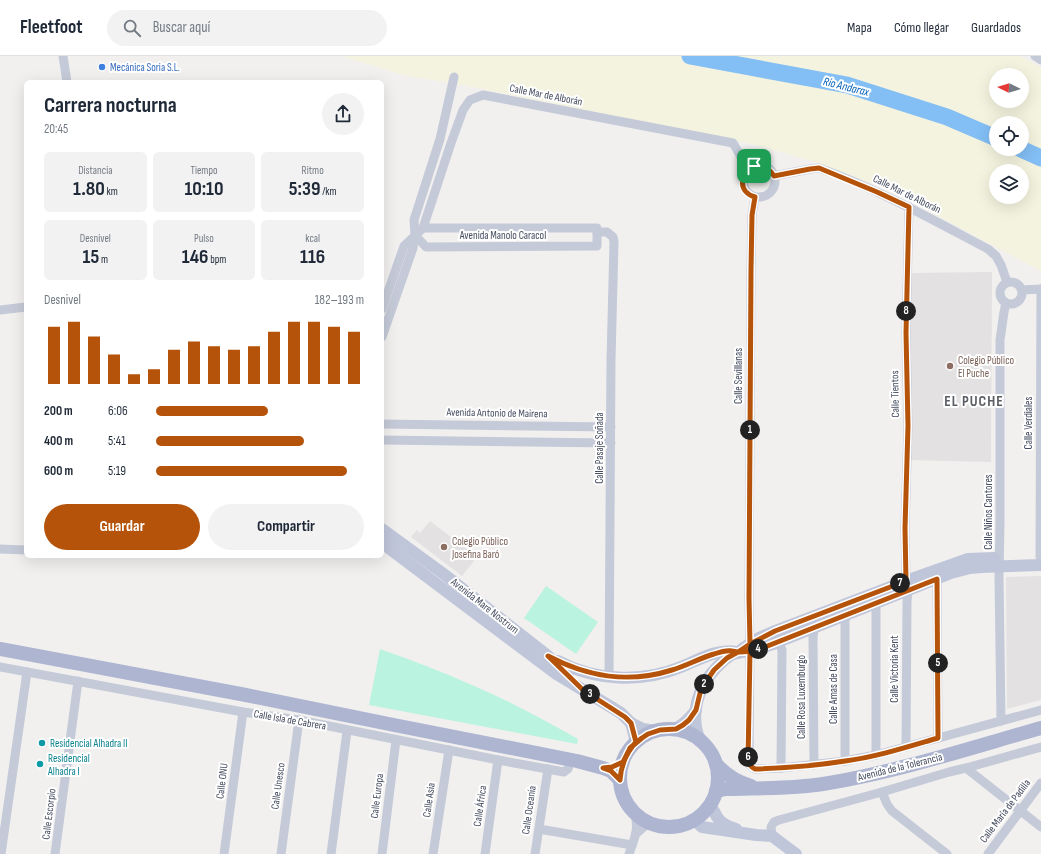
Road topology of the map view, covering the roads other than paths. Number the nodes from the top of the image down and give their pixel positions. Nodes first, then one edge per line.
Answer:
1 (63, 56) edge
2 (1034, 56) edge
3 (1041, 60) edge
4 (454, 76) dead end
5 (67, 80) edge
6 (748, 169) junction
7 (774, 176) junction
8 (755, 197) junction
9 (909, 207) junction
10 (423, 228) junction
11 (597, 230) junction
12 (415, 235) junction
13 (1007, 282) junction
14 (1041, 289) edge
15 (1022, 290) junction
16 (384, 303) edge
17 (1006, 303) junction
18 (24, 307) edge
19 (0, 310) edge
20 (384, 331) edge
21 (384, 424) edge
22 (611, 427) junction
23 (384, 440) edge
24 (611, 443) junction
25 (384, 530) edge
26 (384, 545) edge
27 (0, 549) edge
28 (24, 550) edge
29 (1041, 560) edge
30 (1000, 562) junction
31 (937, 579) junction
32 (907, 586) junction
33 (876, 603) junction
34 (845, 616) junction
35 (814, 628) junction
36 (778, 642) junction
37 (0, 649) edge
38 (746, 649) junction
39 (548, 656) junction
40 (0, 666) edge
41 (27, 672) junction
42 (609, 677) junction
43 (78, 681) junction
44 (583, 690) junction
45 (696, 710) junction
46 (1041, 710) edge
47 (243, 712) junction
48 (299, 720) junction
49 (1001, 721) junction
50 (631, 723) junction
51 (1041, 728) edge
52 (676, 729) junction
53 (347, 731) junction
54 (655, 731) junction
55 (938, 738) junction
56 (396, 740) junction
57 (700, 740) junction
58 (636, 742) junction
59 (906, 747) junction
60 (1041, 747) edge
61 (449, 750) junction
62 (876, 755) junction
63 (498, 760) junction
64 (571, 760) junction
65 (845, 761) junction
66 (623, 762) junction
67 (716, 764) junction
68 (814, 765) junction
69 (752, 767) joint
70 (603, 768) junction
71 (781, 768) junction
72 (966, 768) junction
73 (548, 769) junction
74 (620, 780) junction
75 (1041, 783) edge
76 (755, 788) junction
77 (716, 791) junction
78 (882, 792) junction
79 (709, 807) junction
80 (1020, 811) junction
81 (634, 813) junction
82 (694, 820) junction
83 (651, 824) junction
84 (1041, 827) edge
85 (539, 829) junction
86 (636, 834) junction
87 (756, 836) junction
88 (772, 836) junction
89 (632, 845) junction
90 (1, 854) edge
91 (55, 854) edge
92 (224, 854) edge
93 (281, 854) edge
94 (331, 854) edge
95 (382, 854) edge
96 (433, 854) edge
97 (485, 854) edge
98 (535, 854) edge
99 (629, 854) edge
100 (796, 854) edge
101 (947, 854) edge
102 (988, 854) edge

1 - 5 street
2 - 3 street
4 - 12 street
6 - 7 street
6 - 8 street
6 - 10 street, Calle Mar de Alborán
7 - 8 street
7 - 9 street, Calle Mar de Alborán
8 - 38 street, Calle Sevillanas
9 - 13 street, Calle Mar de Alborán
9 - 32 street, Calle Tientos
10 - 11 street, Avenida Manolo Caracol
10 - 12 street
11 - 12 street, Avenida Manolo Caracol
11 - 22 street, Calle Pasaje Soñada
12 - 16 street
12 - 20 street
13 - 15 street
13 - 17 street
14 - 15 street
14 - 29 street, Calle Verdiales
15 - 17 street
17 - 30 street, Calle Niños Cantores
18 - 19 street
21 - 22 street, Avenida Antonio de Mairena
22 - 24 street, Calle Pasaje Soñada
23 - 24 street
24 - 42 street, Calle Pasaje Soñada
25 - 39 street, Avenida Mare Nostrum
26 - 44 street, Avenida Mare Nostrum
27 - 28 street
29 - 30 street
30 - 31 street
30 - 32 street
30 - 49 street, Calle Niños Cantores
31 - 32 street
31 - 55 street
32 - 33 street
32 - 38 street
32 - 59 street, Calle Victoria Kent
33 - 34 street
33 - 62 street, Calle Victoria Kent
34 - 35 street
34 - 65 street, Calle Amas de Casa
35 - 36 street
35 - 68 street, Calle Rosa Luxemburgo
36 - 38 street
36 - 71 street
37 - 64 main road, Calle Isla de Cabrera
38 - 42 street
38 - 45 street
38 - 69 street, Calle Sevillanas
39 - 42 street
39 - 44 street, Avenida Mare Nostrum
40 - 41 street, Calle Isla de Cabrera
41 - 43 street, Calle Isla de Cabrera
41 - 90 street
43 - 47 street, Calle Isla de Cabrera
43 - 91 street, Calle Escorpio
44 - 50 street, Avenida Mare Nostrum
45 - 52 street
45 - 57 street
46 - 49 street, Avenida de la Tolerancia
47 - 48 street, Calle Isla de Cabrera
47 - 92 street, Calle ONU
48 - 53 street, Calle Isla de Cabrera
48 - 93 street, Calle Unesco
49 - 55 street, Avenida de la Tolerancia
50 - 54 street, Avenida Mare Nostrum
50 - 58 street
51 - 76 main road, Avenida de la Tolerancia
52 - 54 main road
52 - 57 main road
53 - 56 street, Calle Isla de Cabrera
53 - 94 street
54 - 58 main road
55 - 59 street, Avenida de la Tolerancia
56 - 61 street, Calle Isla de Cabrera
56 - 95 street, Calle Europa
57 - 67 main road
58 - 66 main road
59 - 62 street, Avenida de la Tolerancia
60 - 72 street, Avenida de la Tolerancia
61 - 63 street, Calle Isla de Cabrera
61 - 96 street, Calle Asia
62 - 65 street, Avenida de la Tolerancia
63 - 73 street, Calle Isla de Cabrera
63 - 97 street, Calle África
64 - 70 main road, Calle Isla de Cabrera
64 - 73 street, Calle Isla de Cabrera
65 - 68 street, Avenida de la Tolerancia
66 - 70 main road
66 - 74 main road
67 - 76 main road, Avenida de la Tolerancia
67 - 77 main road
68 - 71 street, Avenida de la Tolerancia
69 - 71 street, Avenida de la Tolerancia
70 - 74 main road, Calle Isla de Cabrera
72 - 78 street, Avenida de la Tolerancia
72 - 80 street
73 - 85 street, Calle Oceanía
74 - 81 main road
75 - 80 street, Calle María de Padilla
76 - 77 main road, Avenida de la Tolerancia
77 - 79 main road
78 - 88 street, Avenida de la Tolerancia
78 - 101 street
79 - 82 main road
79 - 87 street
80 - 84 street
80 - 102 street, Calle María de Padilla
81 - 83 main road
81 - 86 street
82 - 83 main road
82 - 87 street
83 - 86 street
85 - 89 street
85 - 98 street, Calle Oceanía
86 - 89 street
87 - 88 street
88 - 100 street
89 - 99 street

